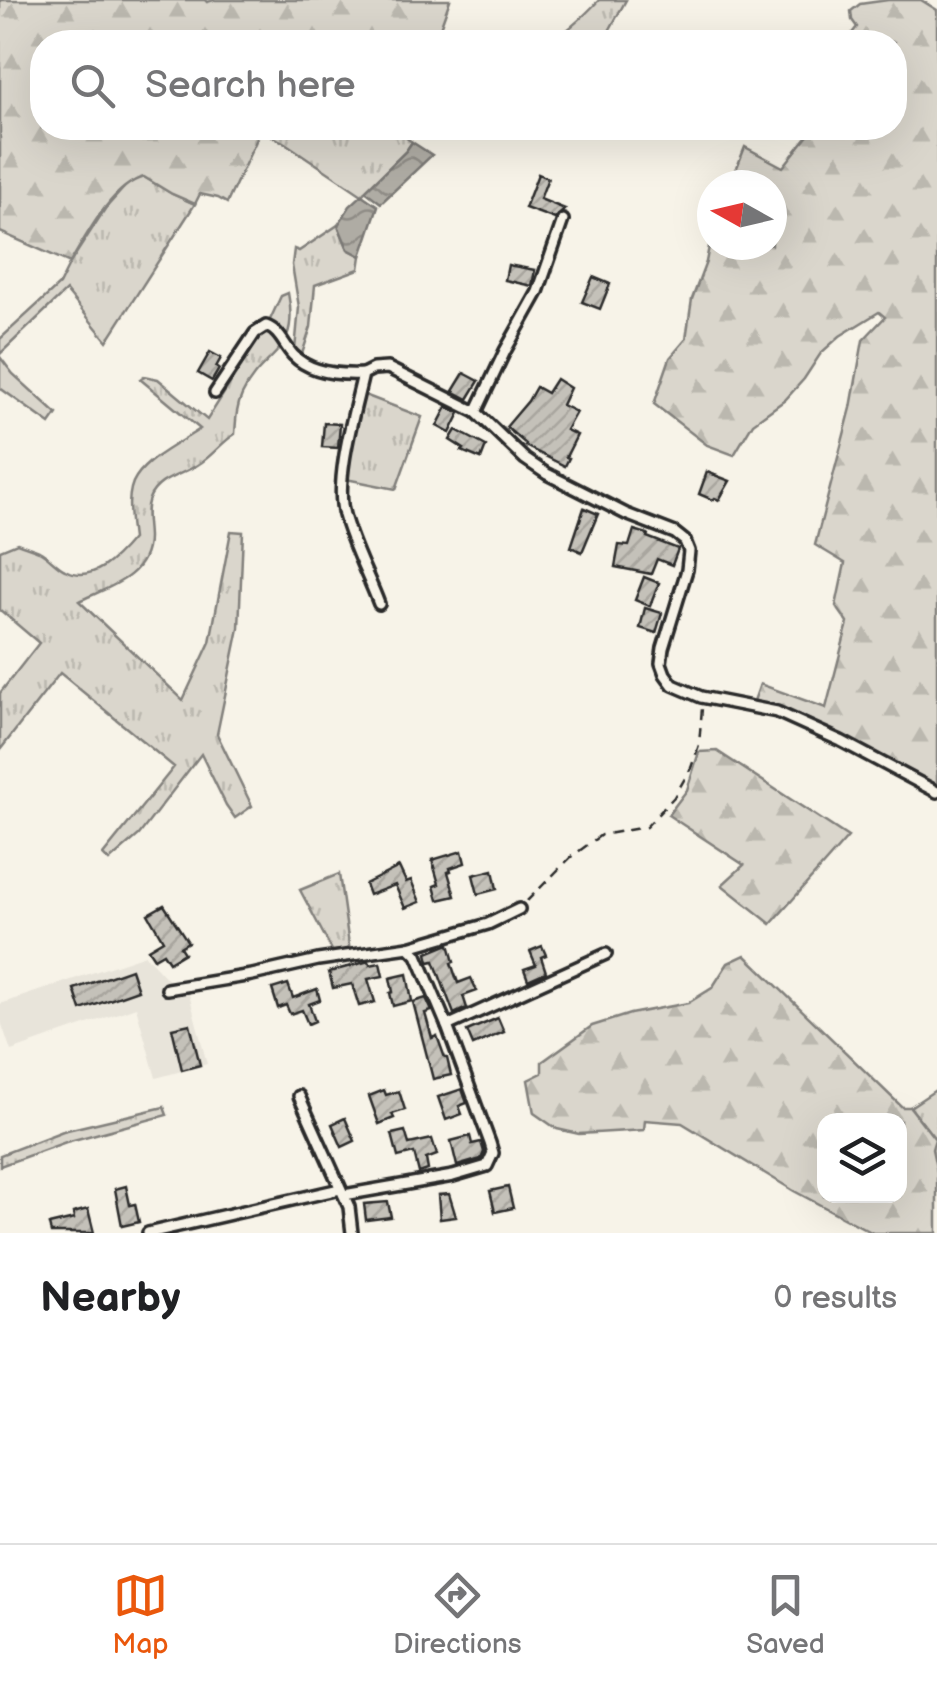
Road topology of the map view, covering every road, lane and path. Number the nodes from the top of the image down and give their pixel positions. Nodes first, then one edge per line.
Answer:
1 (563, 220) dead end
2 (363, 374) junction
3 (215, 392) dead end
4 (476, 412) junction
5 (378, 604) dead end
6 (701, 697) junction
7 (937, 792) edge
8 (518, 909) joint
9 (409, 947) junction
10 (606, 954) dead end
11 (167, 989) dead end
12 (447, 1026) junction
13 (298, 1096) dead end
14 (342, 1192) junction
15 (148, 1233) edge
16 (352, 1233) edge

1 - 4 street
2 - 3 street
2 - 4 street
2 - 5 street
4 - 6 street
6 - 7 street
6 - 8 path
8 - 9 street
9 - 11 street
9 - 12 street
10 - 12 street
12 - 14 street
13 - 14 street
14 - 15 street
14 - 16 street

